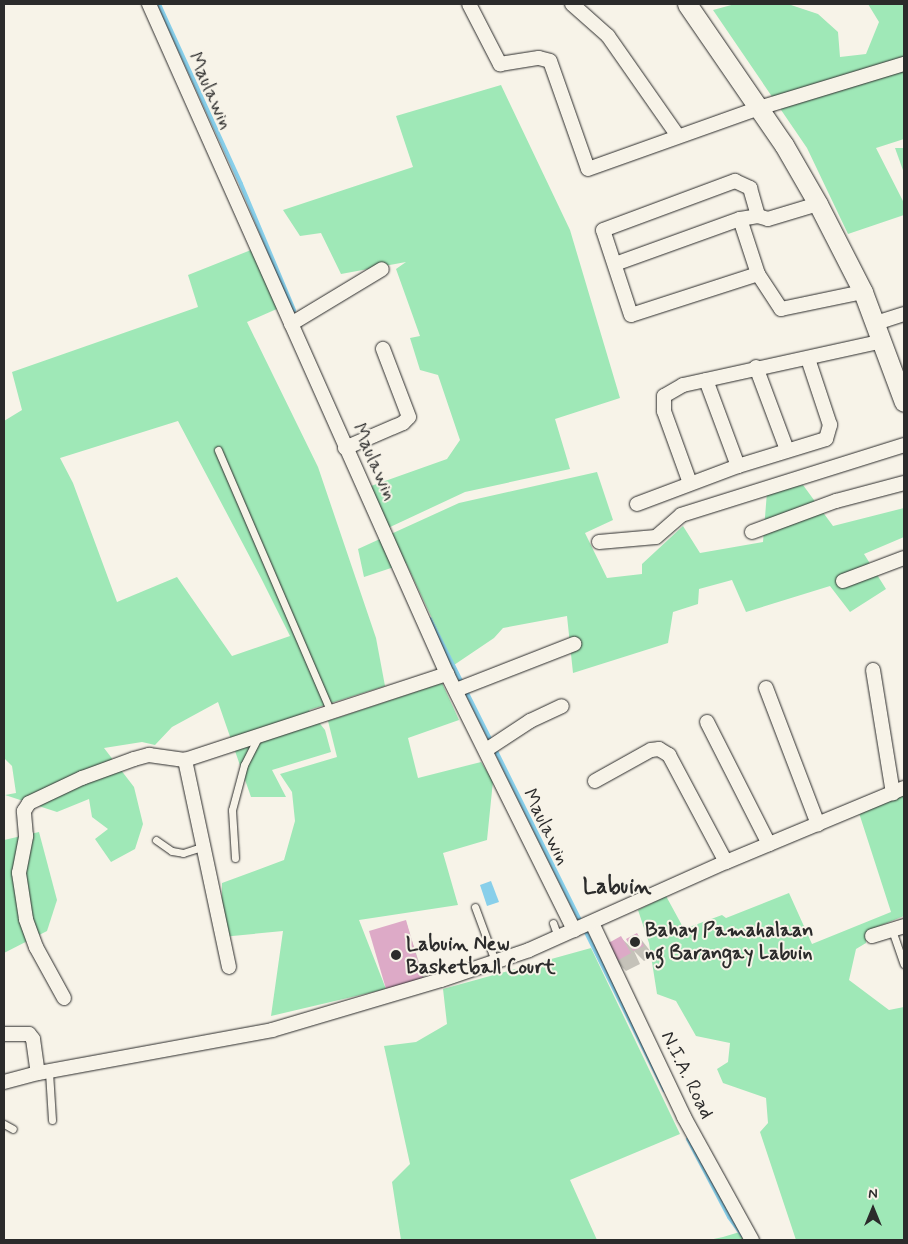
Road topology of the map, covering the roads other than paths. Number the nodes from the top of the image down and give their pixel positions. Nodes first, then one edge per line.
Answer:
1 (150, 4) edge
2 (470, 4) edge
3 (572, 4) edge
4 (688, 4) edge
5 (904, 64) edge
6 (759, 108) junction
7 (678, 136) junction
8 (818, 204) junction
9 (758, 216) junction
10 (740, 219) junction
11 (615, 264) junction
12 (382, 269) dead end
13 (758, 274) junction
14 (863, 292) junction
15 (904, 314) edge
16 (876, 323) junction
17 (292, 324) junction
18 (883, 341) junction
19 (384, 349) dead end
20 (808, 359) junction
21 (756, 367) junction
22 (706, 380) junction
23 (903, 395) edge
24 (904, 445) edge
25 (345, 448) junction
26 (218, 450) dead end
27 (787, 450) junction
28 (738, 466) junction
29 (690, 483) junction
30 (904, 483) edge
31 (637, 504) dead end
32 (752, 532) dead end
33 (599, 542) dead end
34 (904, 558) edge
35 (843, 581) dead end
36 (574, 644) dead end
37 (873, 670) dead end
38 (447, 674) junction
39 (766, 688) dead end
40 (456, 690) junction
41 (562, 706) dead end
42 (332, 713) junction
43 (707, 722) dead end
44 (257, 739) junction
45 (486, 750) junction
46 (185, 760) junction
47 (595, 781) dead end
48 (899, 790) edge
49 (818, 824) junction
50 (156, 840) dead end
51 (769, 844) junction
52 (202, 847) junction
53 (235, 858) dead end
54 (726, 862) junction
55 (475, 907) dead end
56 (553, 923) dead end
57 (592, 923) junction
58 (898, 928) edge
59 (574, 930) junction
60 (872, 936) dead end
61 (558, 937) junction
62 (495, 961) junction
63 (904, 964) edge
64 (229, 967) dead end
65 (64, 998) dead end
66 (4, 1034) edge
67 (44, 1072) junction
68 (4, 1082) edge
69 (52, 1120) dead end
70 (4, 1124) edge
71 (13, 1129) dead end
72 (752, 1240) edge

1 - 17 street, Maulawin
2 - 7 street
3 - 7 street
4 - 6 main road
5 - 6 street
6 - 7 street
6 - 8 main road
8 - 9 street
8 - 14 main road
9 - 10 street
9 - 11 street
10 - 11 street
10 - 13 street
11 - 13 street
12 - 17 street
13 - 14 street
14 - 16 main road
15 - 16 street
16 - 18 main road
17 - 25 street, Maulawin
18 - 20 street
18 - 23 main road
19 - 25 street
20 - 21 street
20 - 27 street
21 - 22 street
21 - 27 street
22 - 28 street
22 - 29 street
24 - 33 street
25 - 38 street, Maulawin
26 - 42 lane
27 - 28 street
28 - 29 street
29 - 31 street
30 - 32 street
34 - 35 street
36 - 40 street
37 - 48 street
38 - 40 street, Maulawin
38 - 42 street
39 - 49 street
40 - 45 street, Maulawin
41 - 45 street
42 - 44 street
43 - 51 street
44 - 46 street
44 - 53 lane
45 - 59 street, Maulawin
46 - 52 street
46 - 65 street
47 - 54 street
48 - 49 street
49 - 51 street
50 - 52 lane
51 - 54 street
52 - 64 street
54 - 57 street
55 - 62 lane
56 - 61 lane
57 - 59 street
57 - 72 street, N.I.A. Road
58 - 60 street
58 - 63 lane
59 - 61 street
61 - 62 street
62 - 67 street
66 - 67 street
67 - 68 street
67 - 69 lane
70 - 71 lane

